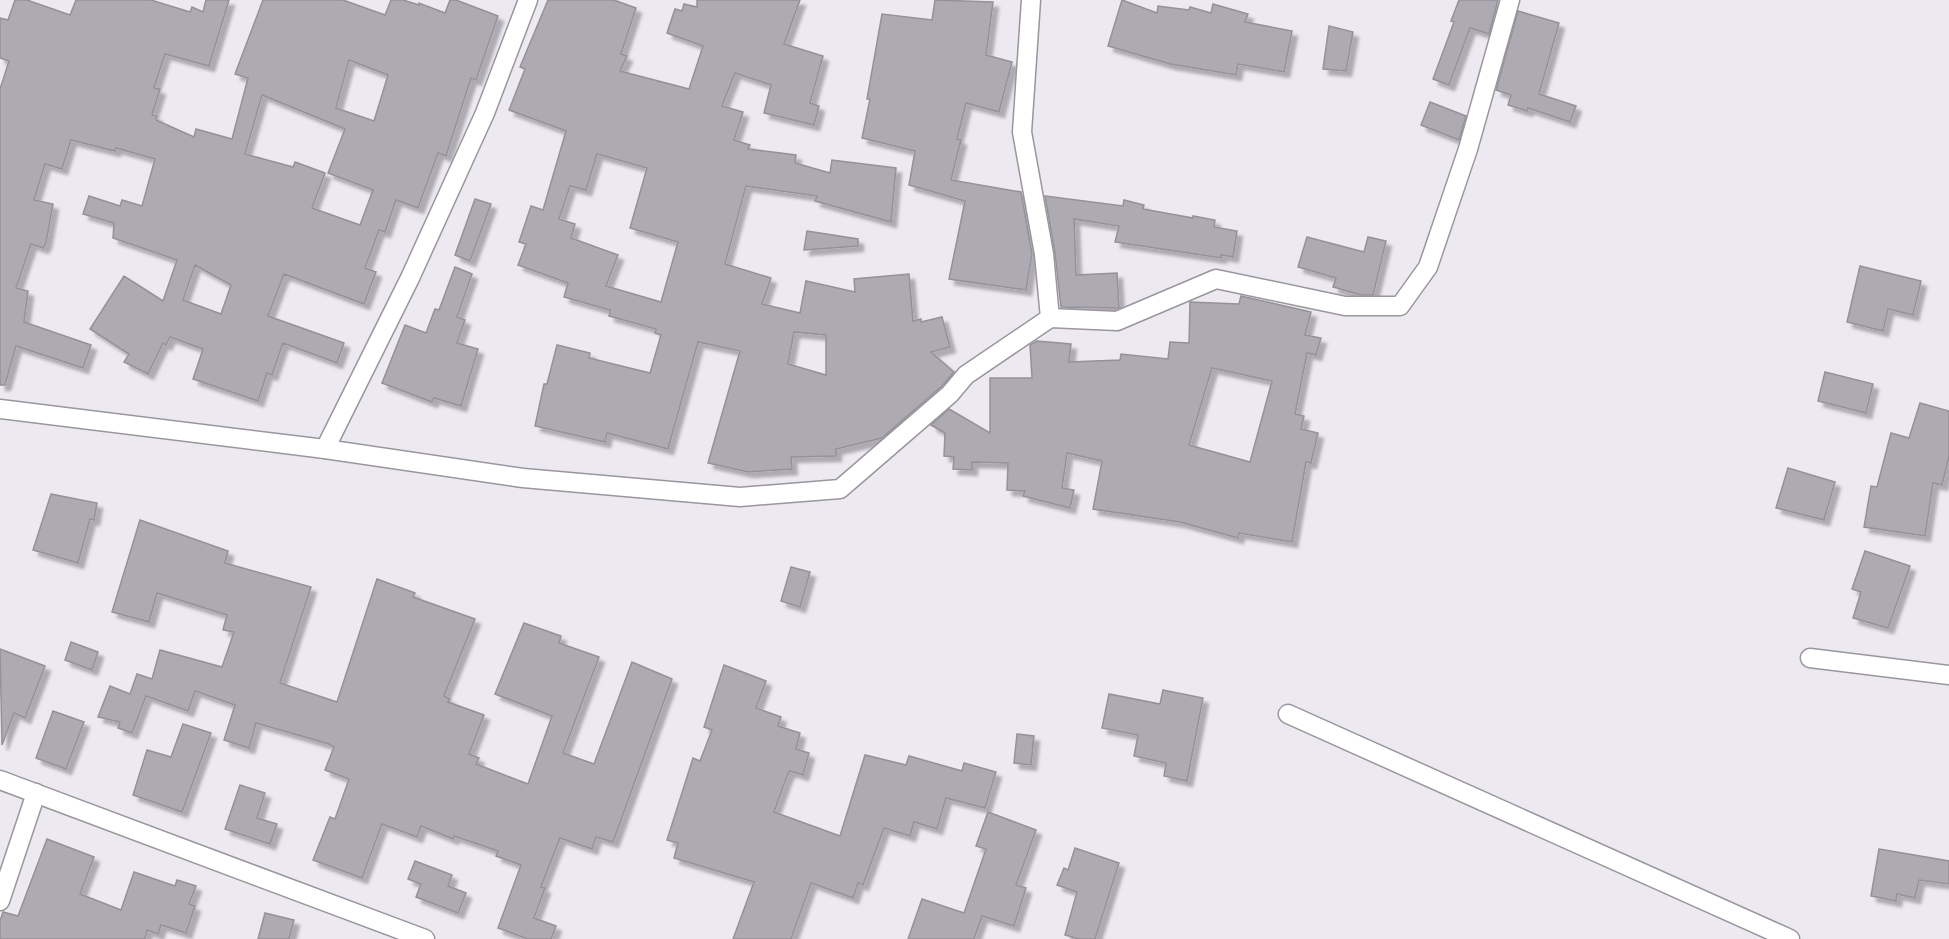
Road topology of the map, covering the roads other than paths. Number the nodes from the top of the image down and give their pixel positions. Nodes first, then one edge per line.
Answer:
1 (528, 0) edge
2 (1031, 0) edge
3 (1510, 0) edge
4 (1050, 318) junction
5 (0, 409) edge
6 (325, 449) junction
7 (1810, 658) dead end
8 (1949, 675) edge
9 (1288, 714) dead end
10 (0, 780) edge
11 (36, 793) junction
12 (0, 901) edge
13 (424, 939) edge
14 (1790, 939) edge

1 - 6 street
2 - 4 street
3 - 4 street
4 - 6 street
5 - 6 street
7 - 8 street
9 - 14 street
10 - 11 street
11 - 12 street
11 - 13 street

